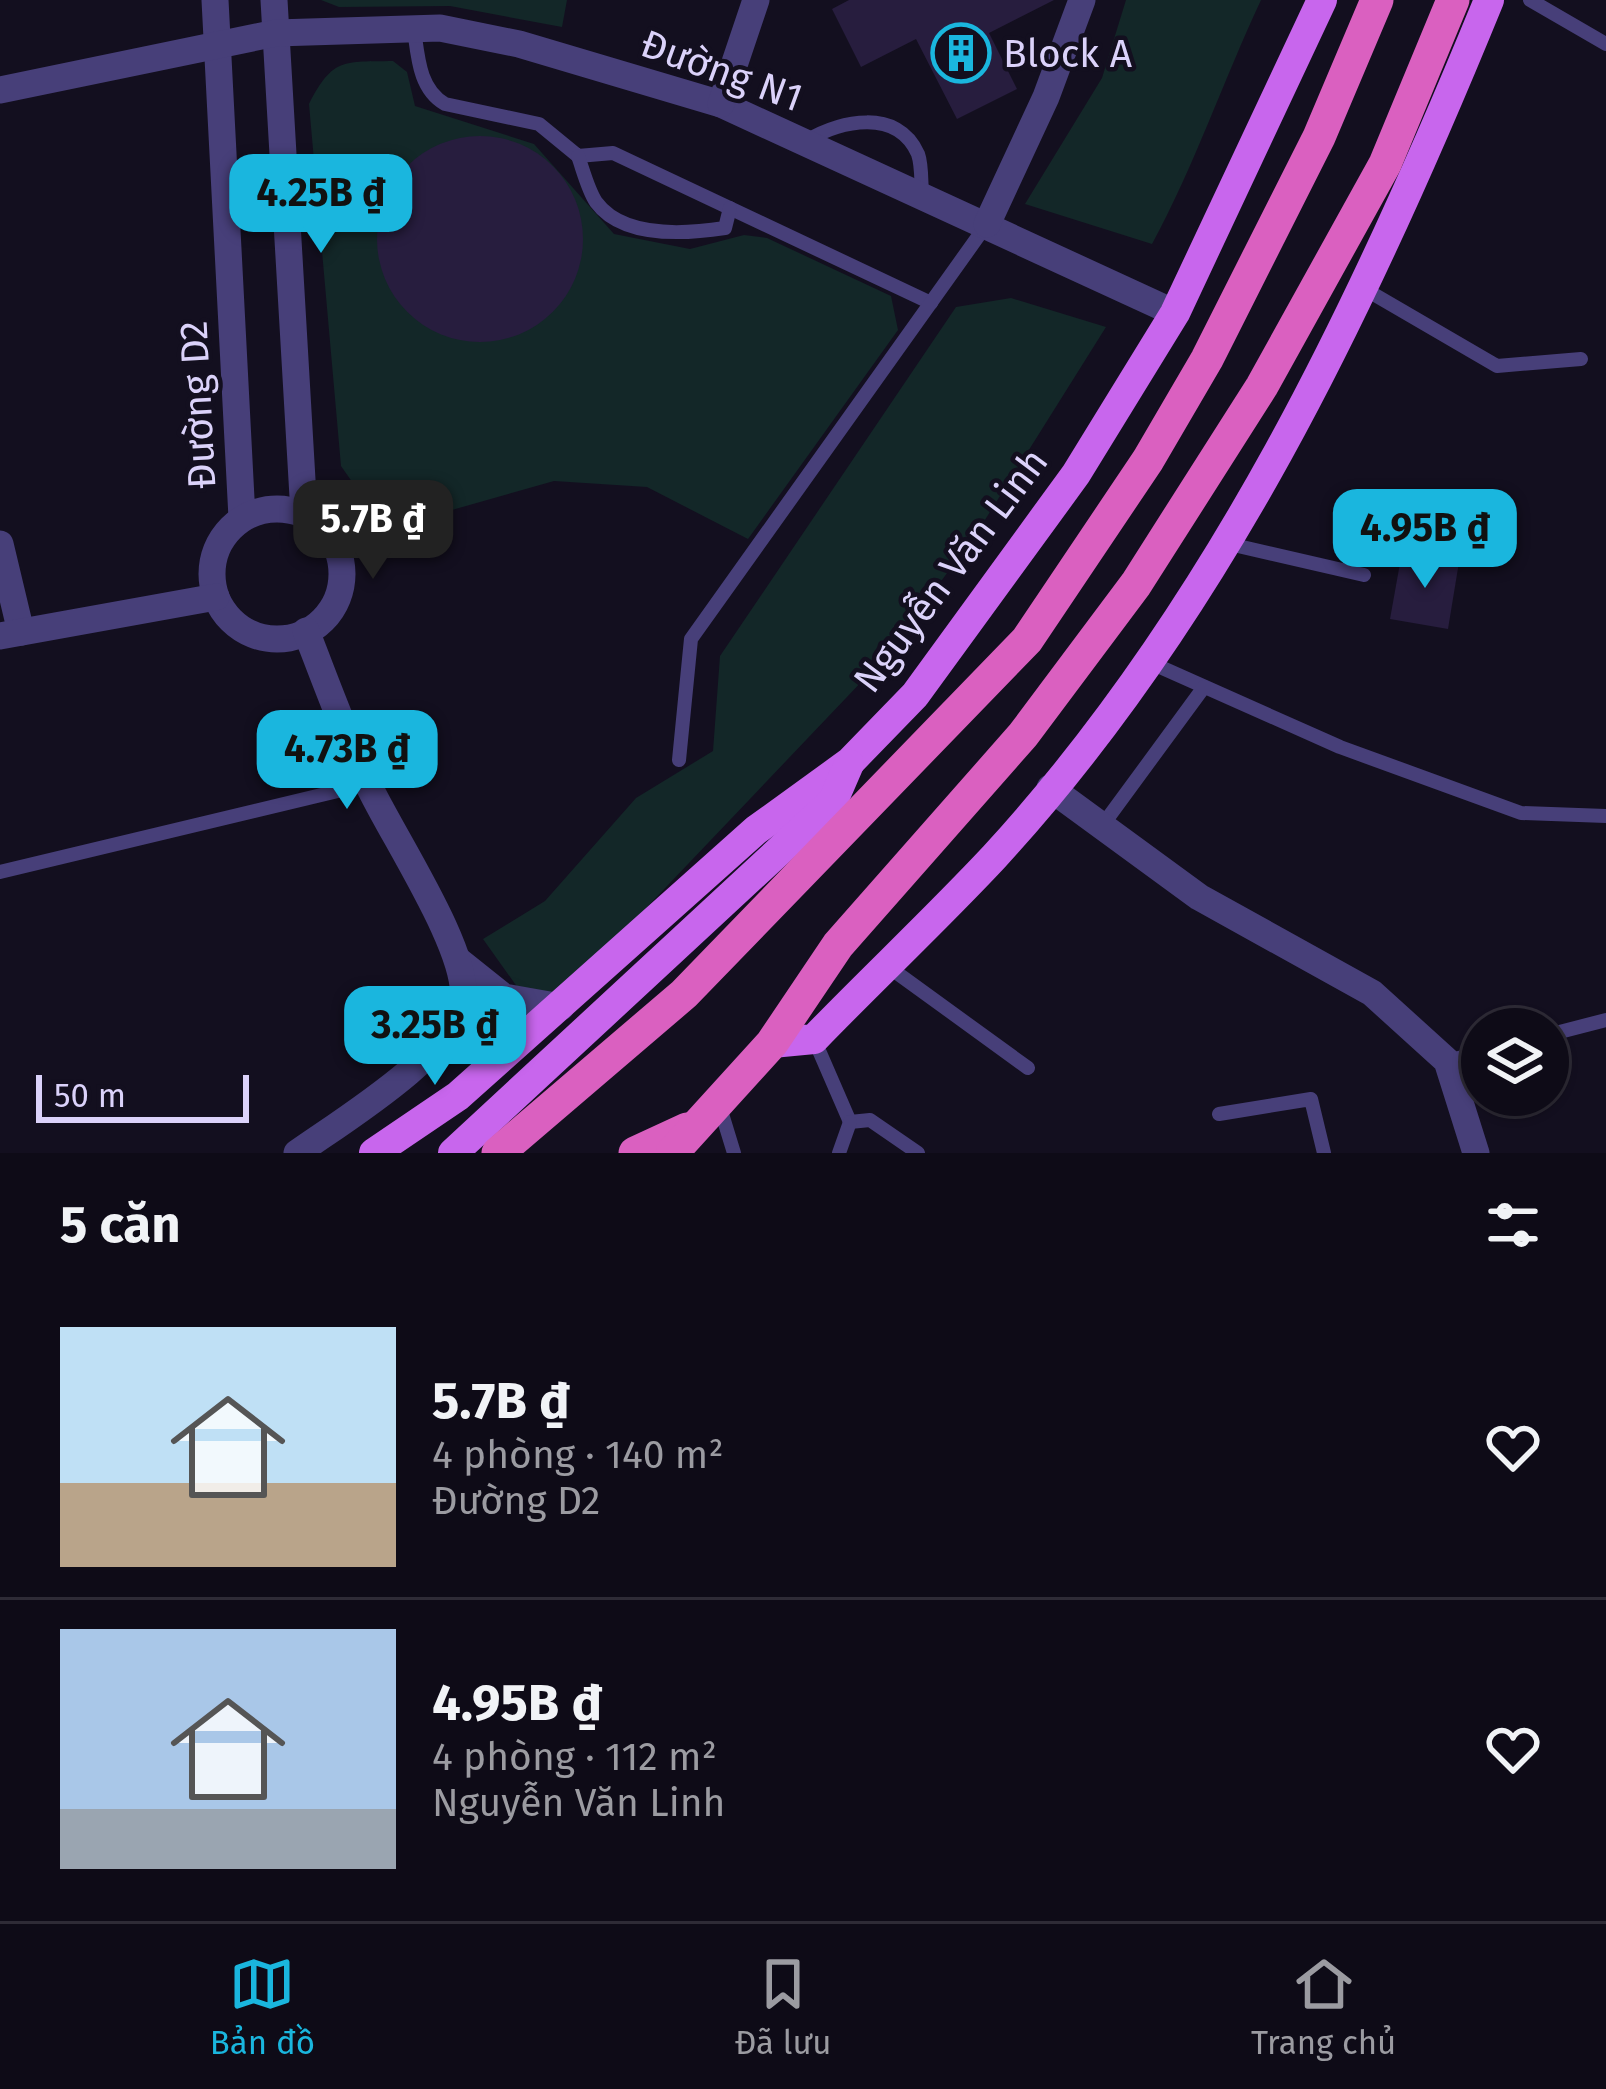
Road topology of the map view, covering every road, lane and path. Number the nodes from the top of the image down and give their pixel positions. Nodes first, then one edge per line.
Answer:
1 (215, 0) edge
2 (274, 0) edge
3 (756, 0) edge
4 (1082, 0) edge
5 (1322, 0) edge
6 (1377, 0) edge
7 (1453, 0) edge
8 (1489, 0) edge
9 (1530, 0) edge
10 (414, 29) junction
11 (276, 33) junction
12 (217, 42) junction
13 (1606, 44) edge
14 (0, 90) edge
15 (721, 104) junction
16 (805, 141) junction
17 (578, 156) junction
18 (922, 194) junction
19 (730, 208) junction
20 (987, 224) junction
21 (1363, 288) junction
22 (931, 303) junction
23 (1174, 314) junction
24 (1581, 359) dead end
25 (304, 514) junction
26 (242, 518) junction
27 (1225, 543) junction
28 (0, 544) edge
29 (1364, 575) dead end
30 (216, 597) junction
31 (306, 632) junction
32 (11, 634) edge
33 (1145, 661) junction
34 (1204, 687) junction
35 (679, 760) dead end
36 (850, 762) junction
37 (367, 784) junction
38 (1050, 788) junction
39 (1606, 816) edge
40 (1102, 826) junction
41 (0, 872) edge
42 (742, 936) junction
43 (674, 944) junction
44 (459, 961) junction
45 (612, 962) junction
46 (886, 965) junction
47 (561, 1007) junction
48 (1606, 1020) edge
49 (1569, 1030) edge
50 (814, 1039) junction
51 (772, 1043) junction
52 (1461, 1057) edge
53 (1447, 1061) junction
54 (1028, 1068) dead end
55 (712, 1112) junction
56 (1219, 1114) dead end
57 (850, 1122) junction
58 (297, 1153) edge
59 (374, 1153) edge
60 (453, 1153) edge
61 (498, 1153) edge
62 (635, 1153) edge
63 (672, 1153) edge
64 (687, 1153) edge
65 (734, 1153) edge
66 (839, 1153) edge
67 (918, 1153) edge
68 (1324, 1153) edge
69 (1476, 1153) edge

1 - 12 street, Đường D2
2 - 11 street
3 - 15 street
4 - 20 street
5 - 23 main road, Nguyễn Văn Linh
6 - 42 highway
7 - 51 highway
8 - 21 main road
9 - 13 lane
10 - 11 street, Đường N1
10 - 15 street, Đường N1
10 - 17 lane
11 - 12 street, Đường N1
11 - 25 street
12 - 14 street, Đường N1
12 - 26 street, Đường D2
15 - 16 street, Đường N1
16 - 18 street, Đường N1
16 - 18 lane
17 - 19 lane
17 - 19 lane
18 - 20 street, Đường N1
19 - 22 lane
20 - 22 lane
20 - 23 street, Đường N1
21 - 24 lane
21 - 27 main road
22 - 35 lane
23 - 36 main road, Nguyễn Văn Linh
25 - 26 street
25 - 31 street
26 - 30 street
27 - 29 lane
27 - 33 main road
28 - 32 street
30 - 31 street
30 - 32 street
31 - 37 street
33 - 34 lane
33 - 38 main road
34 - 39 lane
34 - 40 lane
36 - 43 main road
36 - 45 main road, Nguyễn Văn Linh
37 - 41 lane
37 - 44 street
38 - 40 street
38 - 46 main road
40 - 53 street
42 - 43 main road
42 - 61 highway
43 - 45 main road
43 - 60 main road
44 - 47 street
44 - 58 street
45 - 47 main road, Nguyễn Văn Linh
46 - 50 main road
46 - 54 lane
47 - 59 main road, Nguyễn Văn Linh
48 - 49 lane
50 - 51 main road
50 - 57 lane
51 - 55 highway
52 - 53 lane
53 - 69 street
55 - 62 highway
55 - 63 highway
55 - 64 highway
55 - 65 lane
56 - 68 lane
57 - 66 lane
57 - 67 lane

